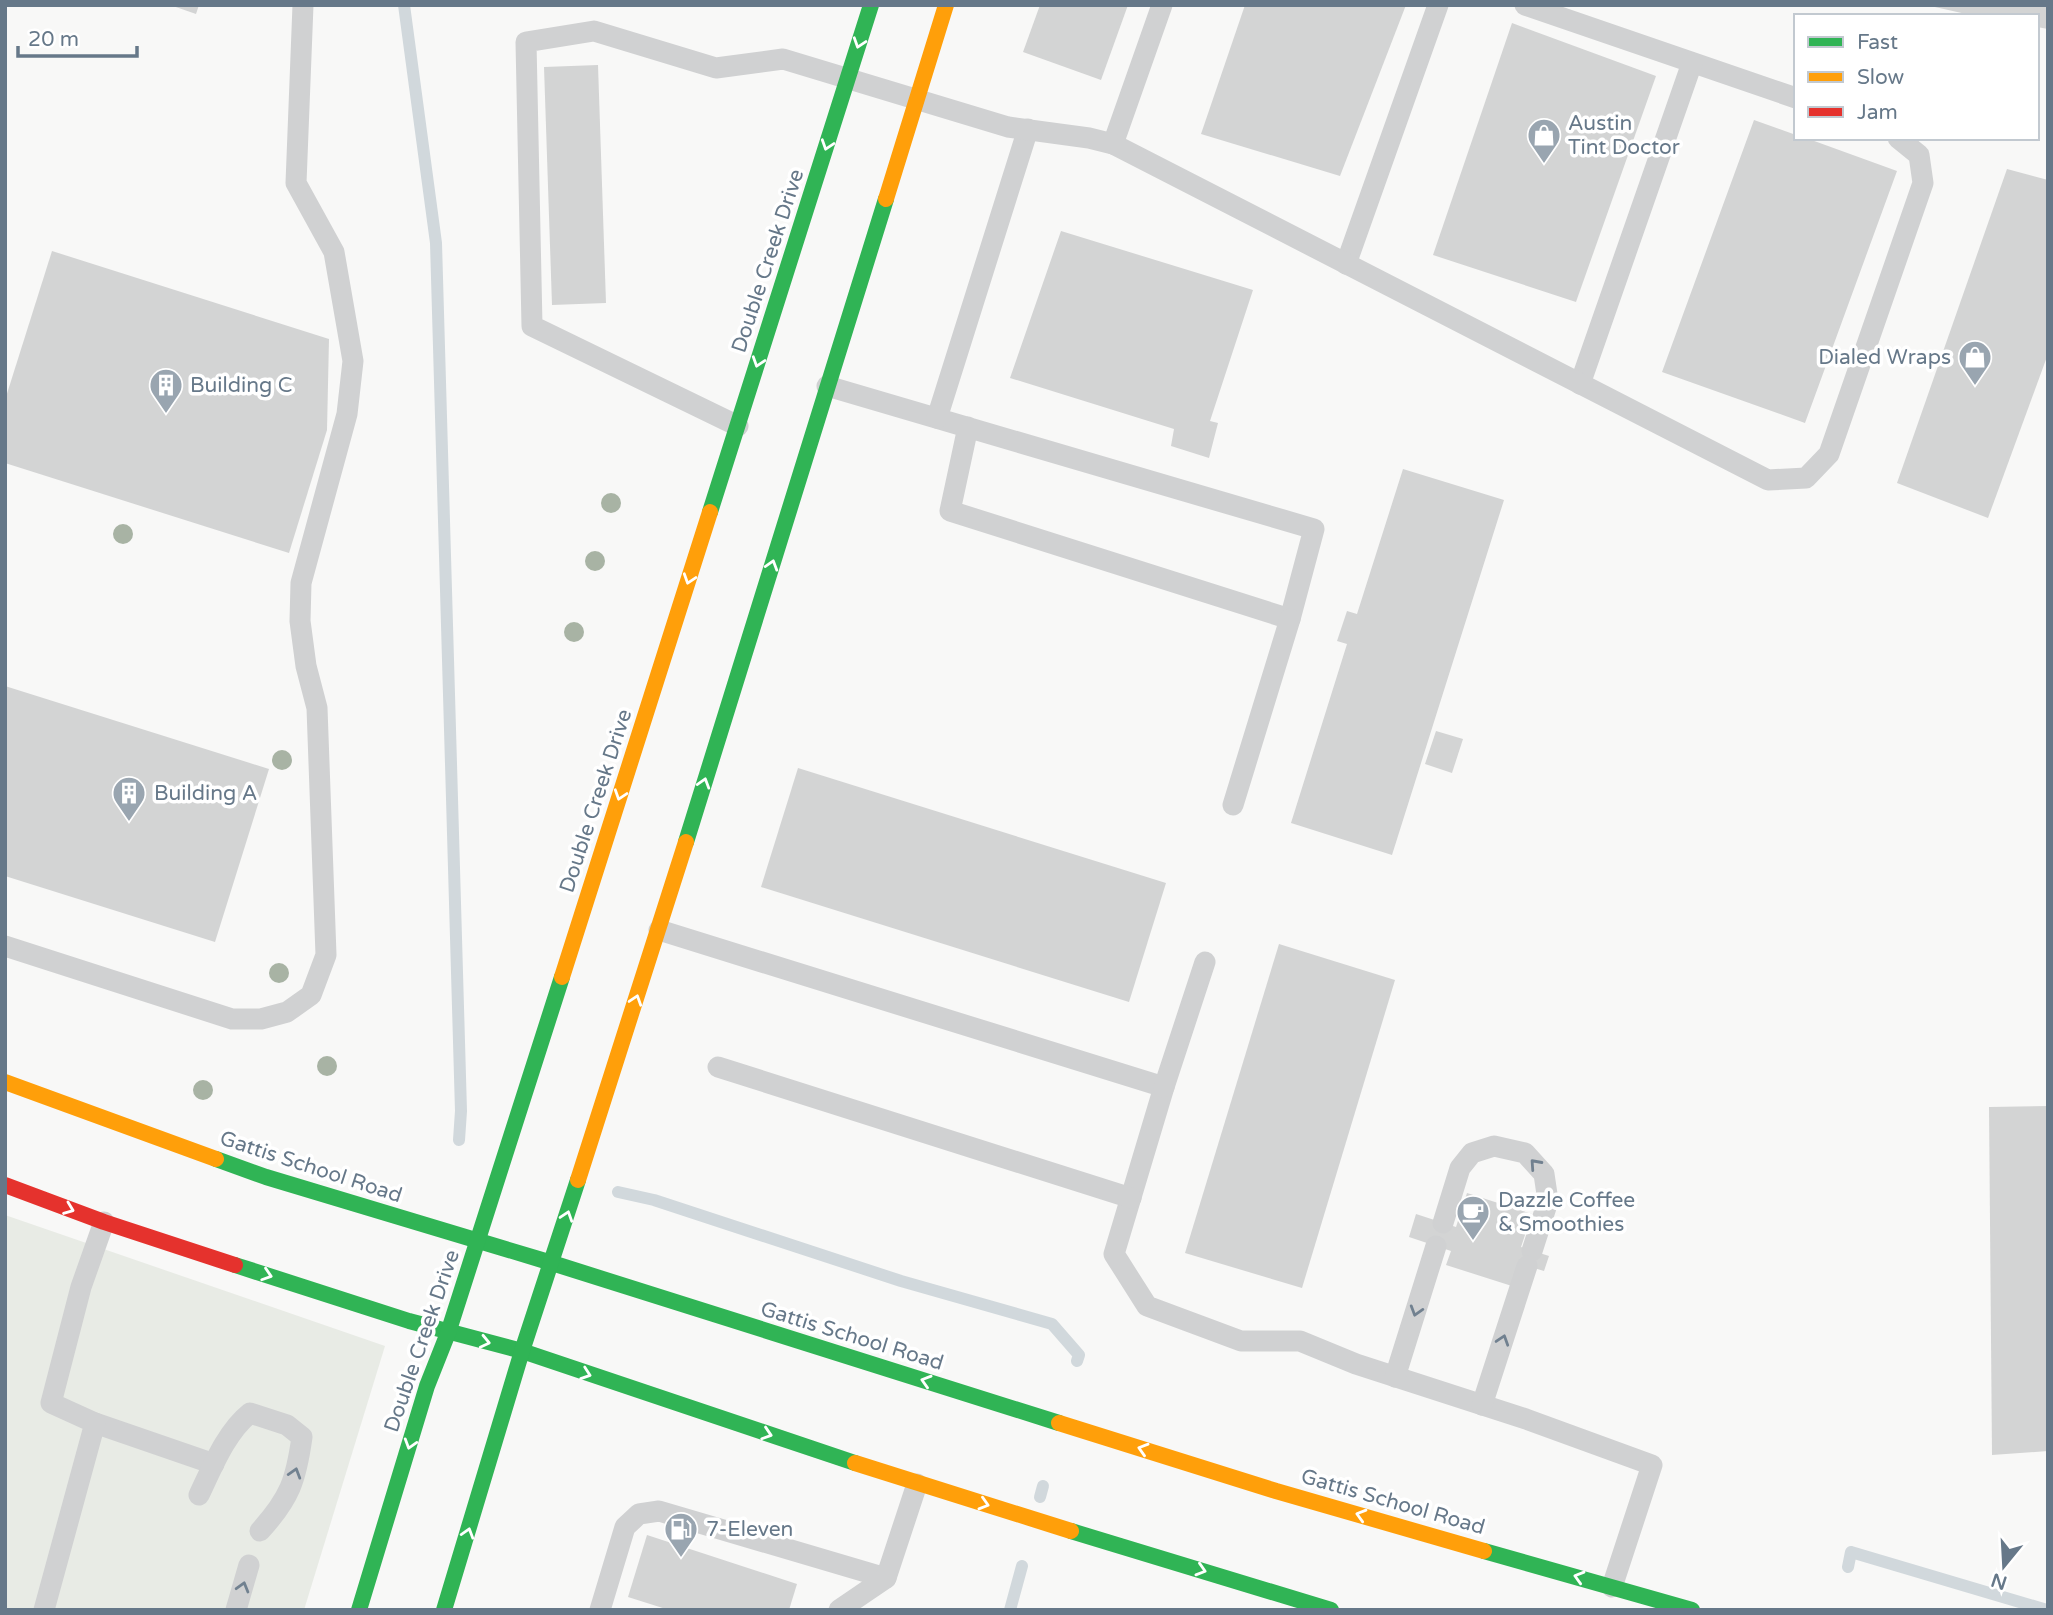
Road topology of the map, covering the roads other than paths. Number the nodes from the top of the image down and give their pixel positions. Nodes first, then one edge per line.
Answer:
1 (303, 5) edge
2 (871, 5) edge
3 (946, 5) edge
4 (1162, 5) edge
5 (1438, 5) edge
6 (1525, 5) edge
7 (1692, 63) junction
8 (848, 80) junction
9 (1794, 97) edge
10 (916, 101) junction
11 (1028, 129) junction
12 (1900, 140) edge
13 (1113, 144) junction
14 (1346, 264) junction
15 (1580, 384) junction
16 (827, 386) junction
17 (937, 418) junction
18 (738, 426) junction
19 (968, 427) junction
20 (1290, 619) junction
21 (1233, 805) dead end
22 (659, 930) junction
23 (5, 946) edge
24 (1205, 962) dead end
25 (718, 1067) dead end
26 (5, 1082) edge
27 (1164, 1087) junction
28 (5, 1185) edge
29 (1131, 1198) junction
30 (104, 1222) junction
31 (1443, 1223) dead end
32 (478, 1241) junction
33 (1436, 1246) dead end
34 (552, 1263) junction
35 (448, 1333) junction
36 (522, 1351) junction
37 (1395, 1377) junction
38 (1482, 1405) junction
39 (95, 1423) junction
40 (214, 1464) junction
41 (917, 1484) junction
42 (199, 1495) dead end
43 (260, 1531) dead end
44 (250, 1565) dead end
45 (886, 1578) junction
46 (1612, 1587) junction
47 (44, 1610) edge
48 (236, 1610) edge
49 (359, 1610) edge
50 (444, 1610) edge
51 (600, 1610) edge
52 (839, 1610) edge
53 (1331, 1610) edge
54 (1692, 1610) edge

1 - 23 lane
2 -> 8 street, Double Creek Drive
3 - 10 street
4 - 13 lane
5 - 14 lane
6 - 7 lane
7 - 9 lane
7 - 15 lane
8 - 10 lane
8 -> 18 street, Double Creek Drive
8 - 18 lane
10 - 11 lane
10 - 16 street
11 - 13 lane
11 - 17 lane
12 - 15 lane
13 - 14 lane
14 - 15 lane
16 - 17 lane
22 -> 16 street
17 - 19 lane
18 -> 32 street, Double Creek Drive
19 - 20 lane
19 - 20 lane
20 - 21 lane
22 - 27 lane
34 -> 22 street
24 - 27 lane
25 - 29 lane
26 - 32 street, Gattis School Road
27 - 29 lane
28 -> 30 street
29 - 37 lane
30 -> 35 street
30 - 39 lane
38 -> 31 lane
32 - 34 street, Gattis School Road
32 - 35 street, Double Creek Drive
33 -> 37 lane
34 - 36 street
46 -> 34 street, Gattis School Road
35 -> 36 street
35 -> 49 street, Double Creek Drive
36 -> 41 street
50 -> 36 street
37 - 38 lane
38 - 46 lane
39 - 40 lane
39 - 47 lane
40 - 42 lane
43 -> 40 lane
41 - 45 lane
41 -> 53 street
48 -> 44 lane
45 - 51 lane
45 - 52 lane
46 - 54 street, Gattis School Road

